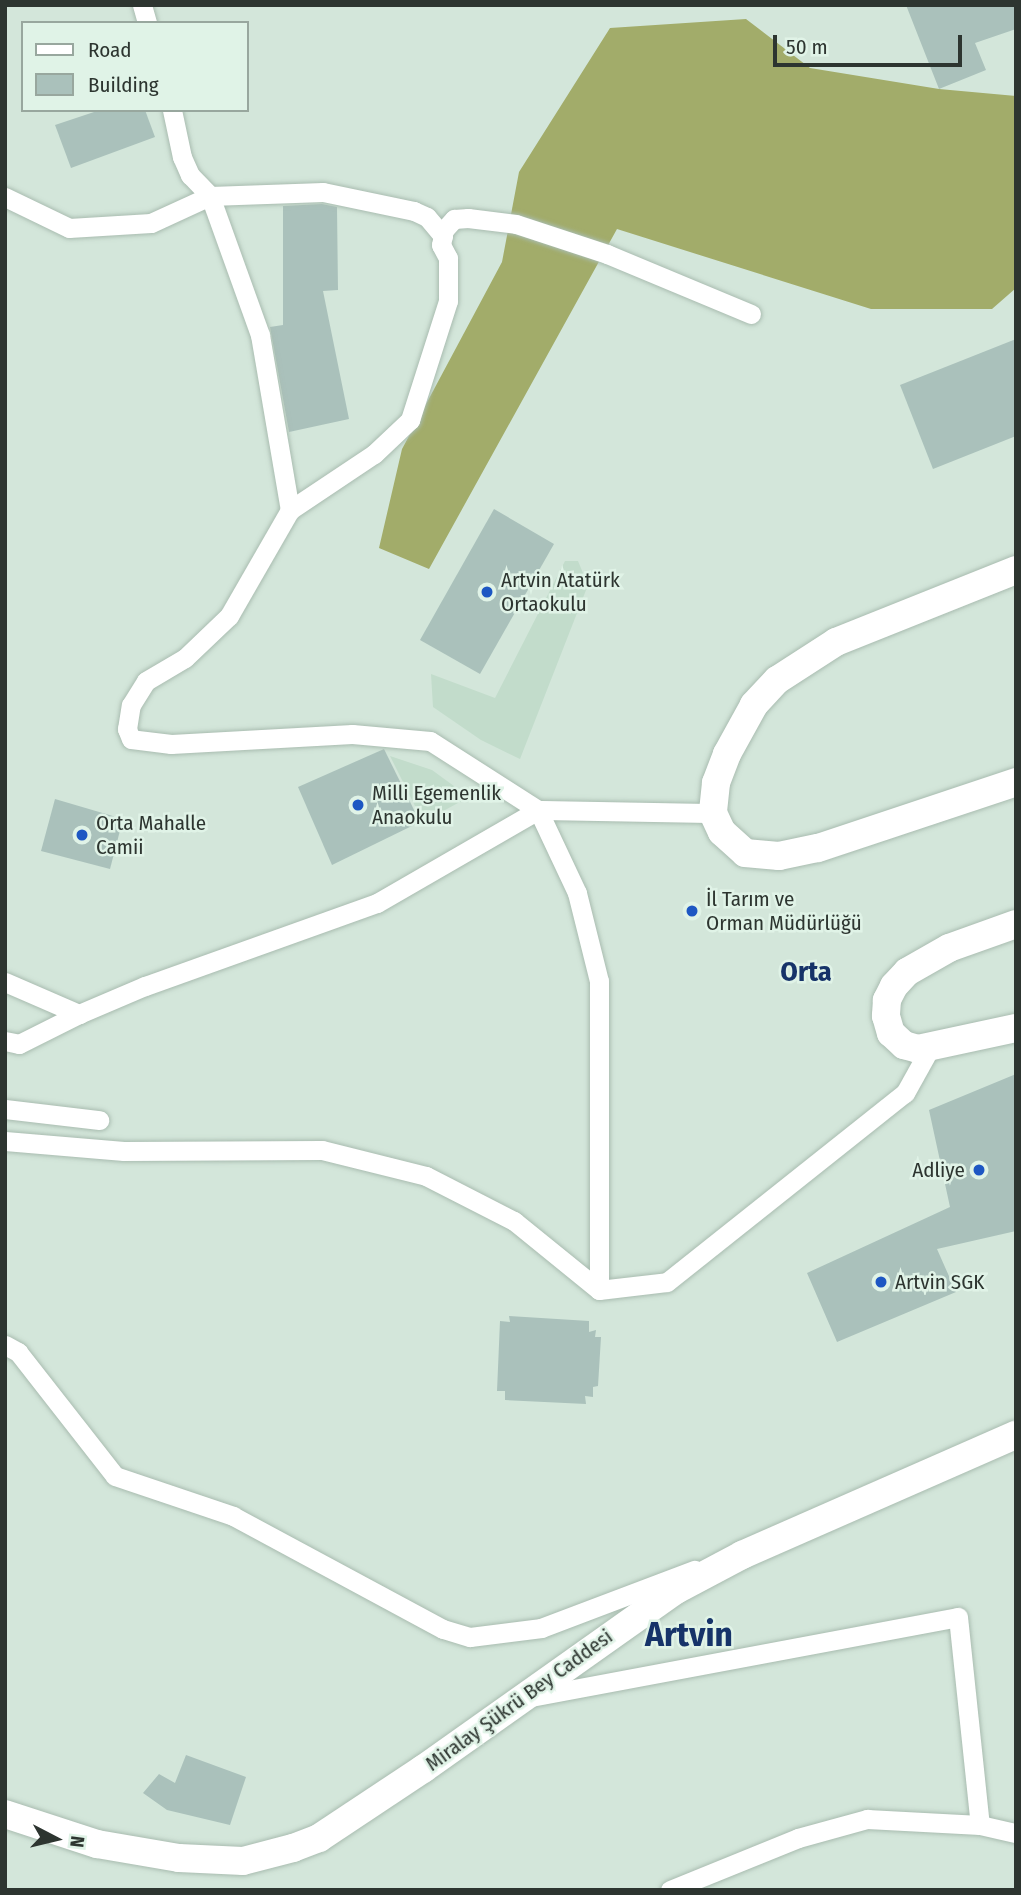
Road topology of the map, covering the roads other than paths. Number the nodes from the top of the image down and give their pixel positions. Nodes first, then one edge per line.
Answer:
1 (172, 112) edge
2 (210, 196) junction
3 (5, 197) edge
4 (443, 236) junction
5 (751, 314) dead end
6 (290, 510) junction
7 (1016, 570) edge
8 (1016, 782) edge
9 (538, 810) junction
10 (713, 813) junction
11 (1016, 924) edge
12 (5, 982) edge
13 (79, 1014) junction
14 (1016, 1028) edge
15 (5, 1041) edge
16 (930, 1048) junction
17 (5, 1109) edge
18 (99, 1120) dead end
19 (5, 1141) edge
20 (599, 1290) junction
21 (5, 1345) edge
22 (1016, 1434) edge
23 (742, 1555) junction
24 (520, 1700) junction
25 (5, 1814) edge
26 (980, 1825) junction
27 (1016, 1833) edge
28 (670, 1890) edge

1 - 2 street
2 - 3 street
2 - 4 street
2 - 6 street
4 - 5 street
4 - 6 street
6 - 9 street
7 - 10 main road
8 - 10 main road
9 - 10 street
9 - 13 street
9 - 20 street
11 - 16 main road
12 - 13 street
13 - 15 street
14 - 16 main road
16 - 20 street
17 - 18 street
19 - 20 street
21 - 23 street
22 - 23 main road, Miralay Şükrü Bey Caddesi
23 - 24 main road, Miralay Şükrü Bey Caddesi
24 - 25 main road, Miralay Şükrü Bey Caddesi
24 - 26 street
26 - 27 street
26 - 28 street

